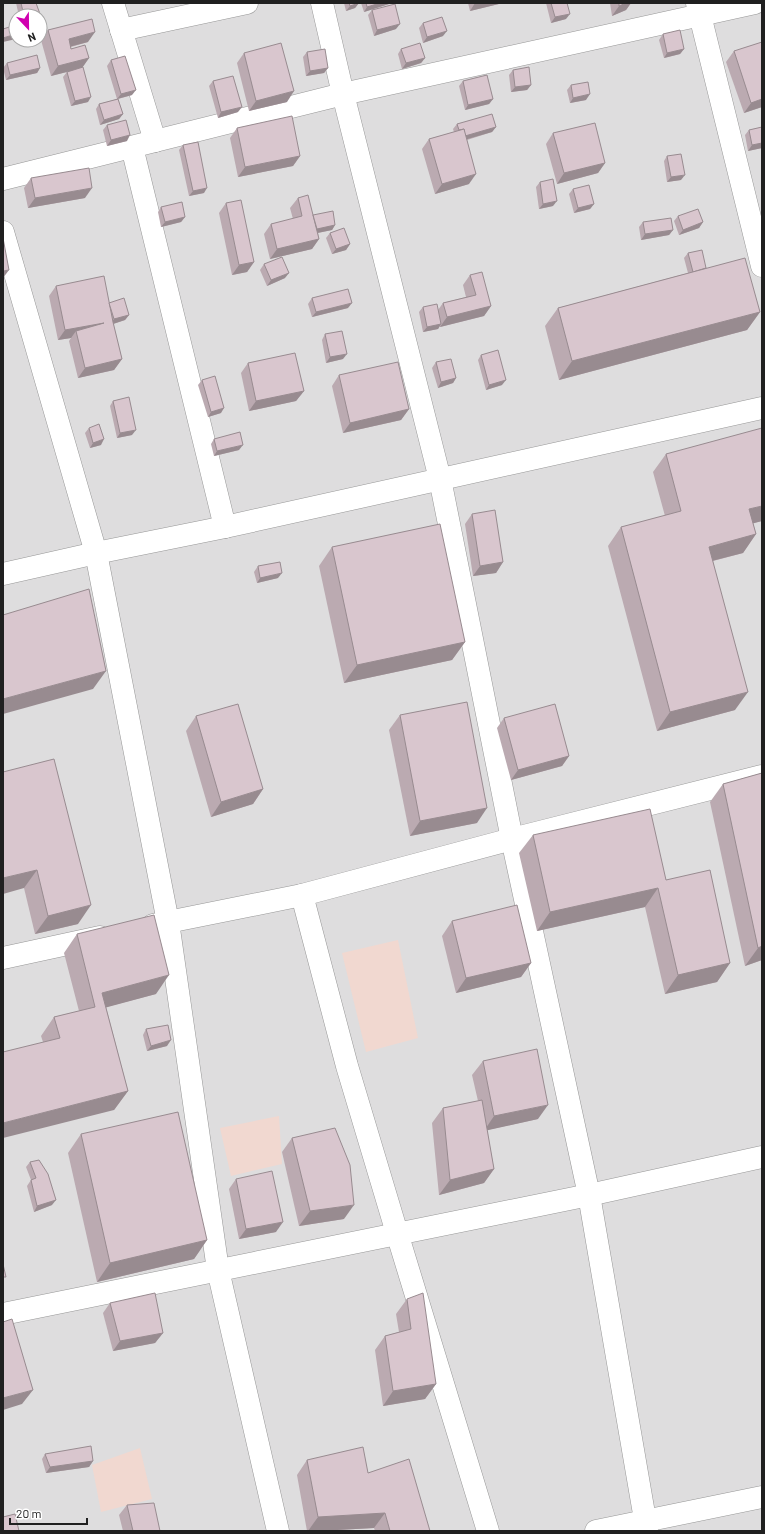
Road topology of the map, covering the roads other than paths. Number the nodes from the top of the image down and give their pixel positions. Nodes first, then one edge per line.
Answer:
1 (113, 3) edge
2 (247, 3) edge
3 (322, 3) edge
4 (755, 3) edge
5 (699, 9) edge
6 (121, 30) junction
7 (343, 94) junction
8 (155, 141) junction
9 (132, 147) junction
10 (3, 179) edge
11 (3, 232) edge
12 (762, 266) edge
13 (762, 408) edge
14 (440, 479) junction
15 (225, 527) junction
16 (96, 553) junction
17 (3, 574) edge
18 (762, 776) edge
19 (512, 839) junction
20 (302, 895) junction
21 (168, 922) junction
22 (3, 958) edge
23 (762, 1157) edge
24 (589, 1195) junction
25 (396, 1233) junction
26 (218, 1270) junction
27 (3, 1314) edge
28 (762, 1497) edge
29 (646, 1526) edge
30 (278, 1531) edge
31 (488, 1531) edge
32 (596, 1531) edge

1 - 6 street
2 - 6 street
3 - 7 street
4 - 5 street
5 - 7 street
5 - 12 street
6 - 8 street
7 - 8 street
7 - 14 street
8 - 9 street
9 - 10 street
9 - 15 street
11 - 16 street
13 - 14 street
14 - 15 street
14 - 19 street
15 - 16 street
16 - 17 street
16 - 21 street
18 - 19 street
19 - 20 street
19 - 24 street
20 - 21 street
20 - 25 street
21 - 22 street
21 - 26 street
23 - 24 street
24 - 25 street
24 - 29 street
25 - 26 street
25 - 31 street
26 - 27 street
26 - 30 street
28 - 29 street
29 - 32 street

